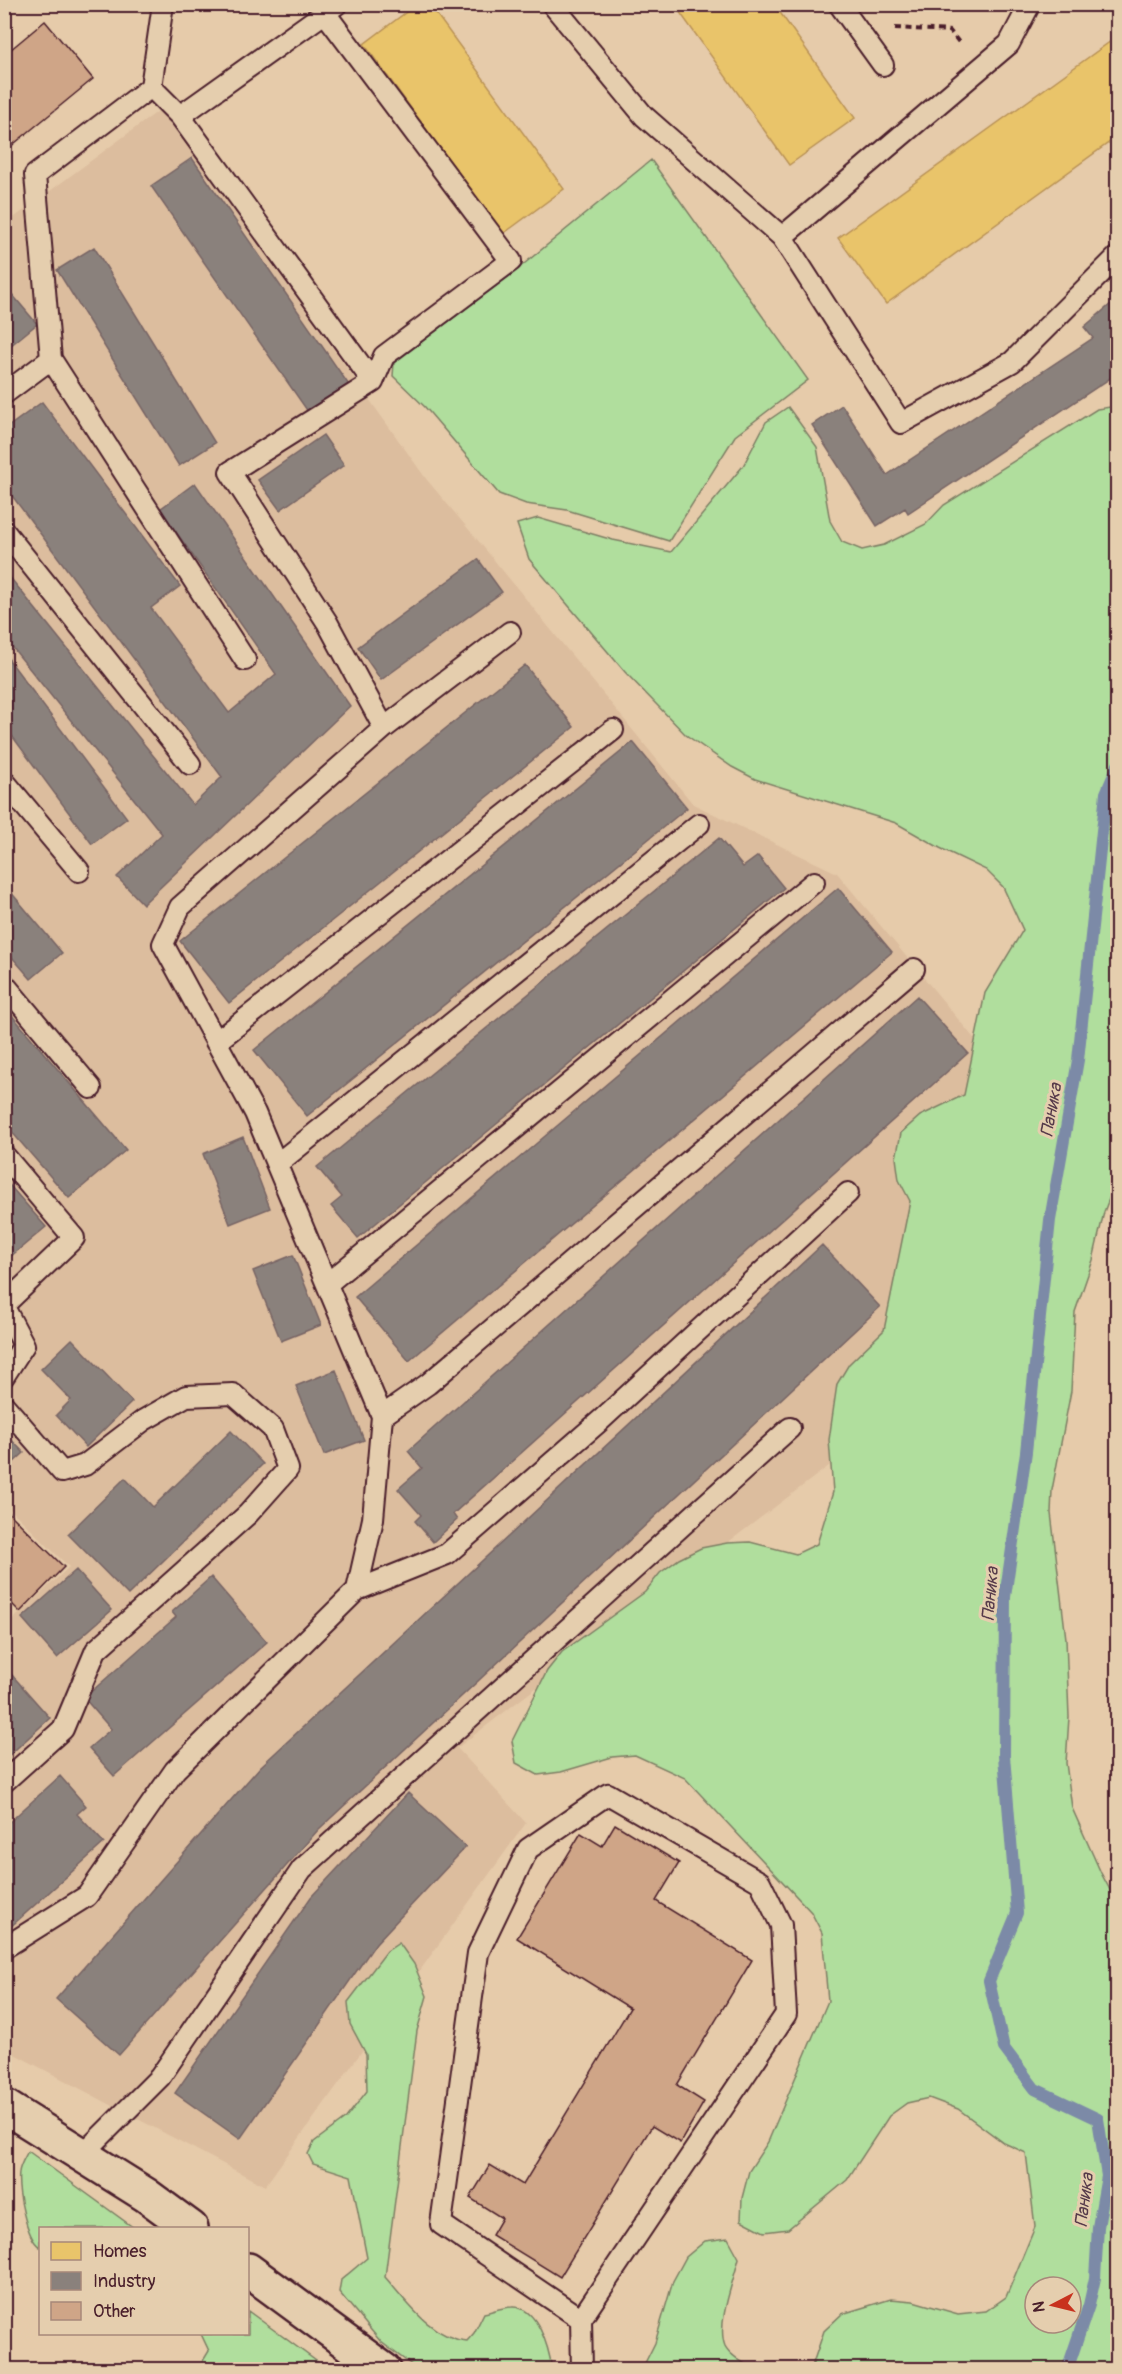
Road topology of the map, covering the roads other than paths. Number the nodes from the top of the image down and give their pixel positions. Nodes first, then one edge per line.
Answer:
1 (163, 4) edge
2 (552, 4) edge
3 (839, 4) edge
4 (1030, 4) edge
5 (331, 9) edge
6 (884, 65) dead end
7 (151, 87) junction
8 (180, 116) junction
9 (782, 237) junction
10 (1118, 256) edge
11 (51, 359) junction
12 (373, 382) junction
13 (4, 394) edge
14 (4, 531) edge
15 (510, 632) dead end
16 (245, 660) dead end
17 (384, 728) junction
18 (613, 730) dead end
19 (190, 764) dead end
20 (4, 781) edge
21 (699, 824) dead end
22 (79, 871) dead end
23 (814, 882) dead end
24 (914, 969) dead end
25 (4, 984) edge
26 (216, 1042) junction
27 (91, 1088) dead end
28 (4, 1155) edge
29 (277, 1164) junction
30 (848, 1193) dead end
31 (327, 1284) junction
32 (4, 1306) edge
33 (4, 1376) edge
34 (4, 1405) edge
35 (382, 1416) junction
36 (790, 1428) dead end
37 (357, 1590) junction
38 (4, 1782) edge
39 (4, 1948) edge
40 (4, 2106) edge
41 (82, 2155) junction
42 (188, 2227) edge
43 (249, 2271) edge
44 (581, 2319) junction
45 (384, 2370) edge
46 (582, 2370) edge

1 - 7 lane
2 - 9 lane
3 - 6 lane
4 - 9 lane
5 - 8 lane
5 - 12 lane
7 - 8 lane
7 - 11 lane
8 - 12 lane
9 - 10 lane
11 - 13 lane
11 - 16 lane
12 - 17 lane
14 - 19 lane
15 - 17 lane
17 - 26 lane
18 - 26 lane
20 - 22 lane
21 - 29 lane
23 - 31 lane
24 - 35 lane
25 - 27 lane
26 - 29 lane
28 - 32 lane
29 - 31 lane
30 - 37 lane
31 - 35 lane
32 - 33 lane
34 - 38 lane
35 - 37 lane
36 - 41 lane
37 - 39 lane
40 - 41 street
41 - 42 street
43 - 45 street
44 - 44 lane
44 - 46 lane

